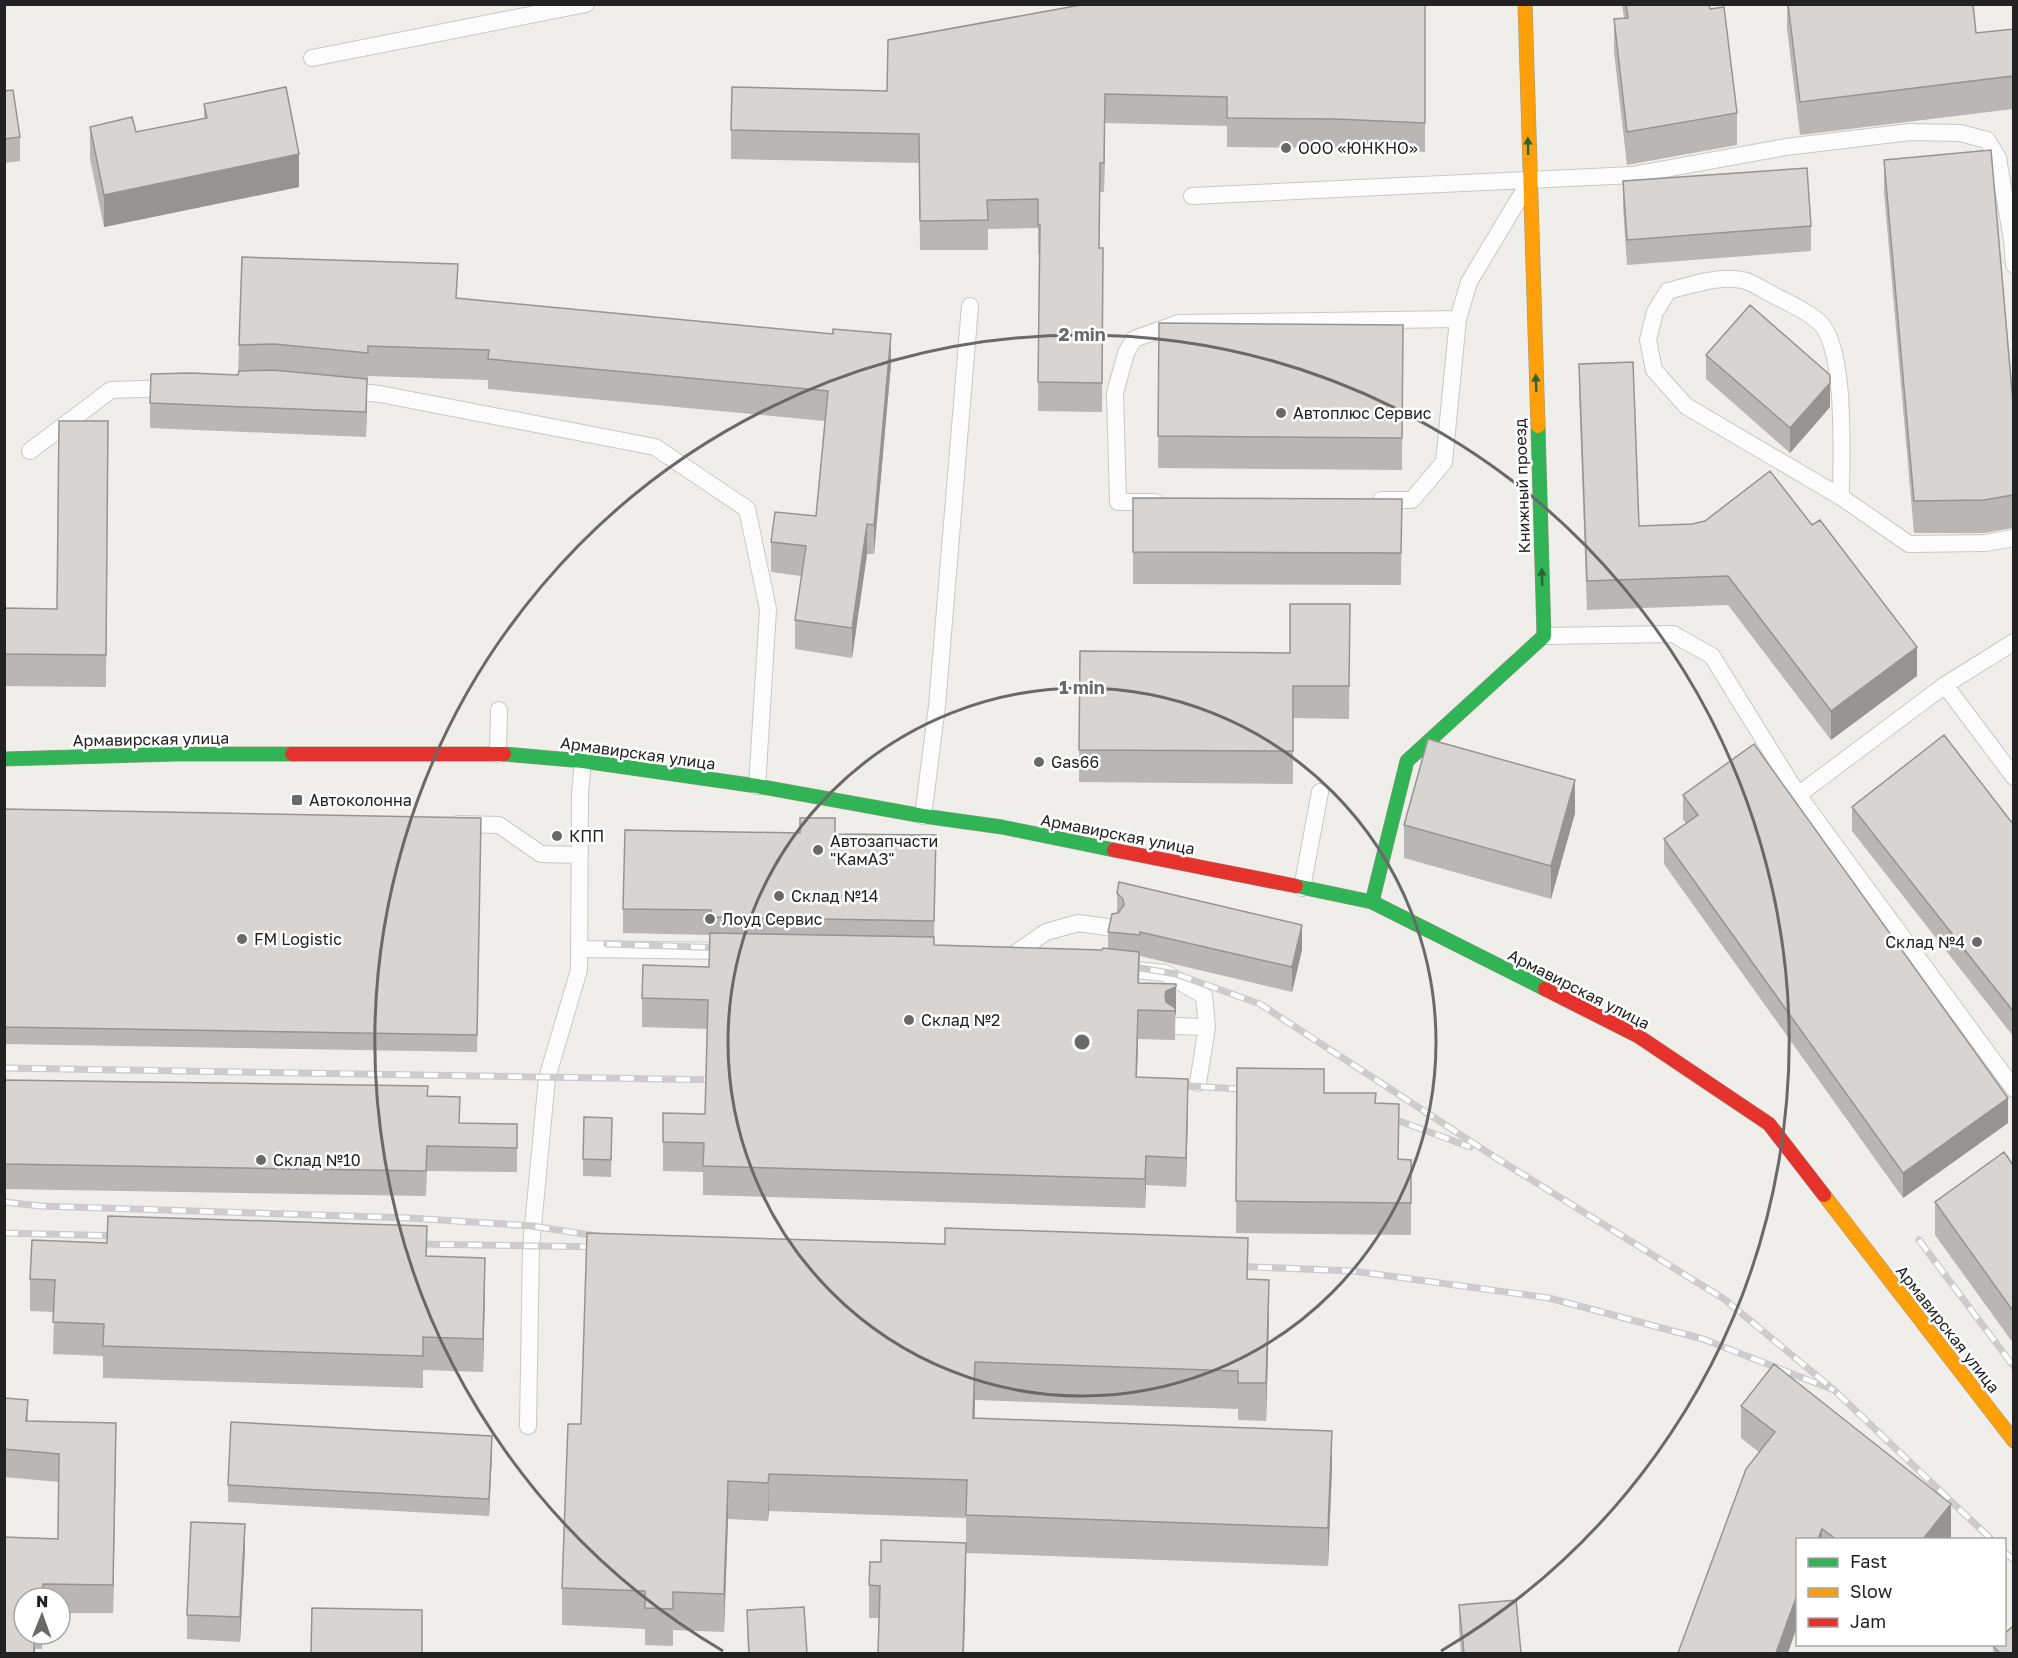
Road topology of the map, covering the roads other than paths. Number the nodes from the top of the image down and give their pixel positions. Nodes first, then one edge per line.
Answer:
1 (585, 4) edge
2 (1525, 4) edge
3 (312, 58) dead end
4 (1529, 181) junction
5 (1192, 196) dead end
6 (2012, 240) edge
7 (2013, 265) edge
8 (970, 306) dead end
9 (1458, 319) junction
10 (192, 387) edge
11 (333, 389) edge
12 (30, 452) dead end
13 (1841, 497) junction
14 (1365, 501) edge
15 (1177, 502) edge
16 (2013, 538) edge
17 (1544, 636) junction
18 (2013, 642) edge
19 (1946, 685) junction
20 (498, 710) dead end
21 (498, 754) junction
22 (4, 759) edge
23 (583, 762) junction
24 (2013, 777) edge
25 (757, 786) junction
26 (1320, 792) dead end
27 (1798, 795) junction
28 (923, 816) junction
29 (436, 824) edge
30 (580, 855) junction
31 (1302, 888) junction
32 (1372, 902) junction
33 (1114, 928) edge
34 (580, 949) junction
35 (747, 952) edge
36 (1032, 959) edge
37 (1098, 966) edge
38 (1175, 1026) edge
39 (1207, 1027) junction
40 (1198, 1083) dead end
41 (2013, 1089) edge
42 (528, 1426) dead end
43 (2013, 1441) edge

1 - 3 lane
4 -> 2 main road, Книжный проезд
4 - 5 lane
4 - 6 lane
4 - 9 lane
17 -> 4 main road, Книжный проезд
6 - 7 lane
8 - 28 lane
9 - 14 lane
9 - 15 lane
10 - 12 lane
11 - 25 lane
13 - 13 lane
13 - 16 lane
17 - 27 lane
17 - 32 main road
18 - 19 lane
19 - 24 lane
19 - 27 lane
20 - 21 lane
21 - 22 main road, Армавирская улица
21 - 23 main road, Армавирская улица
23 - 25 main road, Армавирская улица
23 - 30 lane
25 - 28 main road, Армавирская улица
26 - 31 lane
27 - 41 lane
28 - 31 main road, Армавирская улица
29 - 30 lane
30 - 34 lane
31 - 32 main road, Армавирская улица
32 - 43 main road, Армавирская улица
33 - 36 lane
34 - 35 lane
34 - 42 lane
37 - 39 lane
38 - 39 lane
39 - 40 lane

